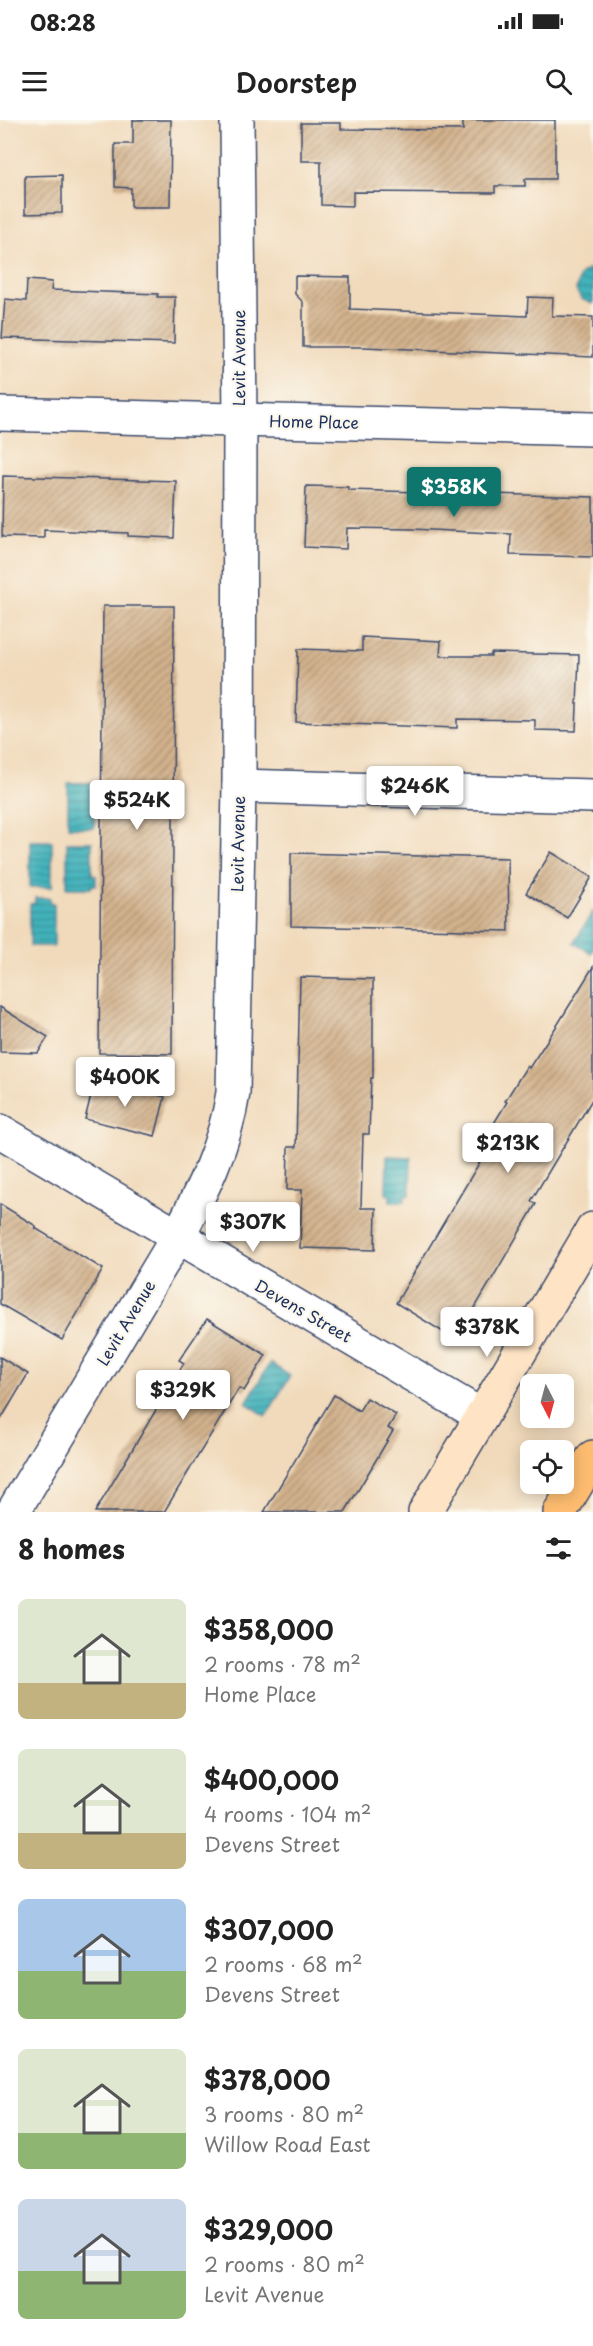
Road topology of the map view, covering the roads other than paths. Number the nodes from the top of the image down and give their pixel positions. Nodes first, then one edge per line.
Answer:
1 (237, 120) edge
2 (0, 414) edge
3 (240, 421) junction
4 (593, 429) edge
5 (239, 786) junction
6 (593, 796) edge
7 (0, 1131) edge
8 (593, 1229) edge
9 (177, 1238) junction
10 (482, 1416) junction
11 (593, 1457) edge
12 (11, 1501) edge
13 (425, 1512) edge
14 (560, 1512) edge

1 - 3 street, Levit Avenue
2 - 3 street, Home Place
3 - 4 street, Home Place
3 - 5 street, Levit Avenue
5 - 6 street
5 - 9 street, Levit Avenue
7 - 9 street, Devens Street
8 - 10 main road
9 - 10 street, Devens Street
9 - 12 street, Levit Avenue
10 - 13 main road
11 - 14 highway

